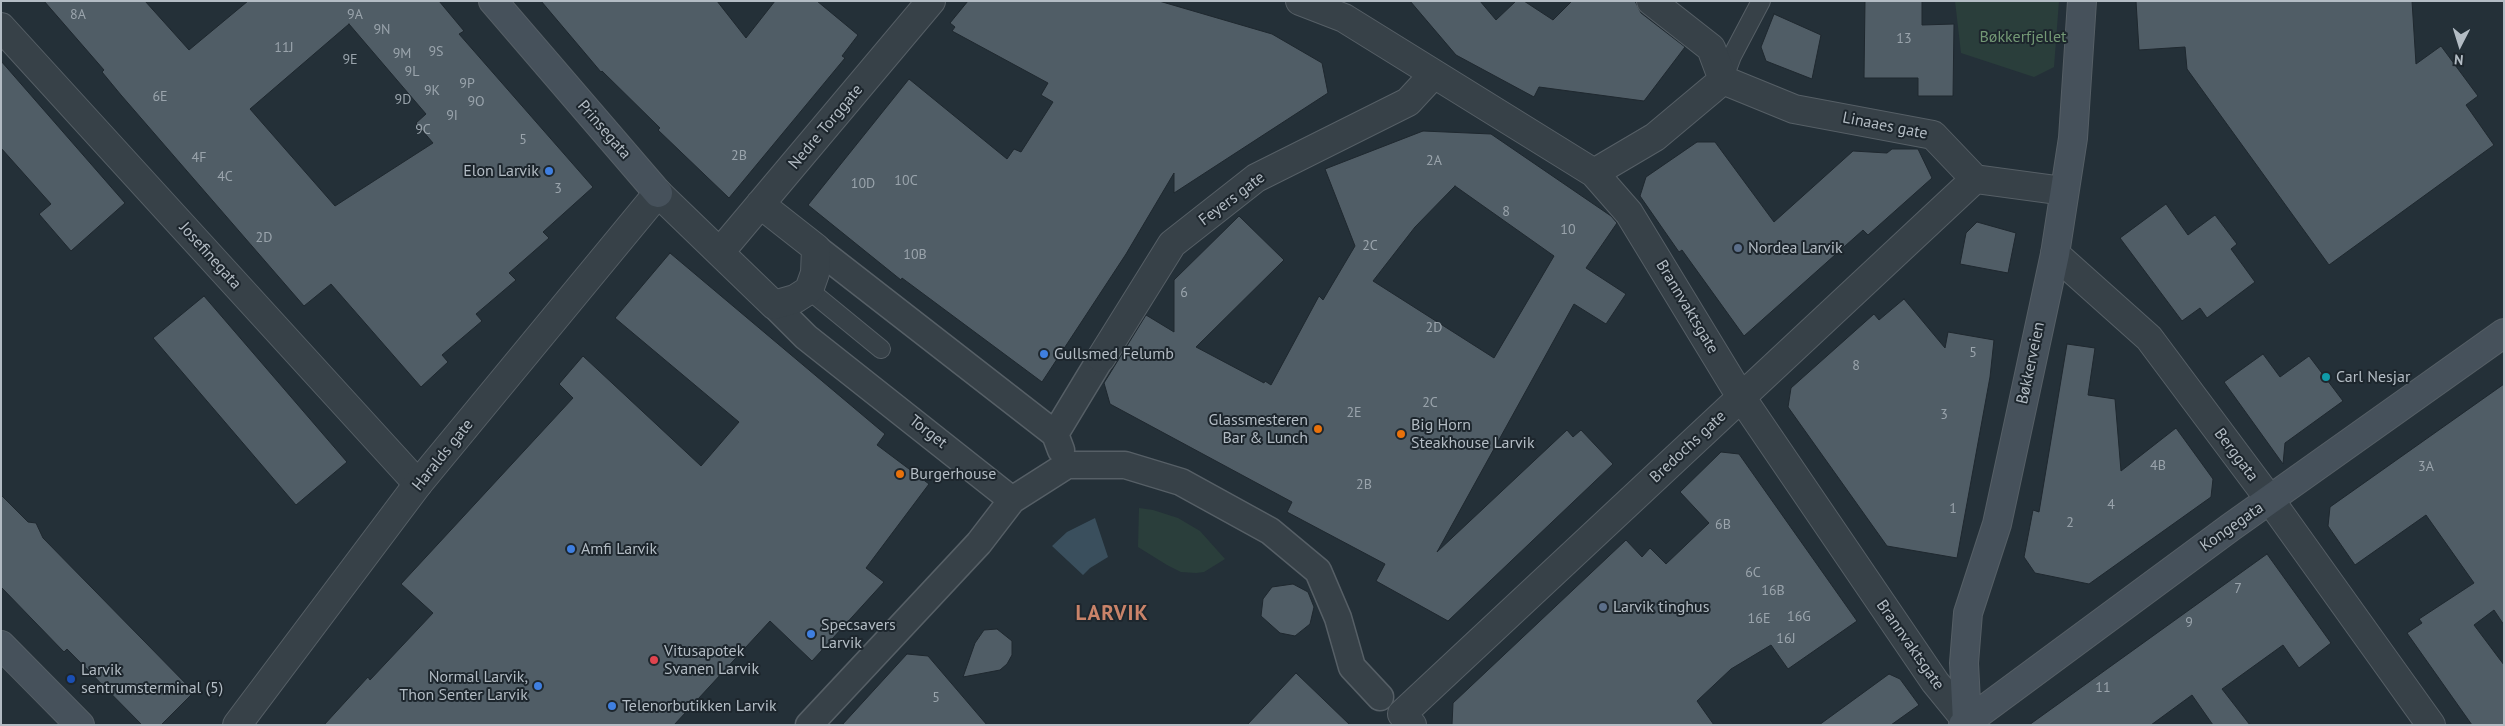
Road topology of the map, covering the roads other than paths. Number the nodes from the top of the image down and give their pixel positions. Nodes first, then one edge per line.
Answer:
1 (493, 1) edge
2 (931, 1) edge
3 (1300, 1) edge
4 (1650, 1) edge
5 (1761, 1) edge
6 (2082, 1) edge
7 (1350, 10) edge
8 (1, 27) edge
9 (1433, 75) junction
10 (1724, 80) junction
11 (1594, 173) junction
12 (1975, 179) junction
13 (2064, 191) junction
14 (658, 193) junction
15 (760, 204) junction
16 (816, 248) junction
17 (720, 252) junction
18 (2055, 254) junction
19 (809, 290) junction
20 (774, 304) junction
21 (2504, 333) edge
22 (882, 349) dead end
23 (1101, 358) joint
24 (1741, 397) junction
25 (1055, 434) junction
26 (1067, 465) junction
27 (418, 484) junction
28 (1012, 500) junction
29 (2270, 500) junction
30 (1, 645) edge
31 (1380, 697) joint
32 (1407, 720) edge
33 (1967, 724) edge
34 (80, 725) edge
35 (237, 725) edge
36 (810, 725) edge
37 (2430, 725) edge

1 - 14 main road, Prinsegata
2 - 15 street, Nedre Torggate
3 - 7 street, Brannvaktsgate
4 - 10 street
5 - 10 lane
6 - 13 main road, Bøkkerveien
7 - 9 street, Brannvaktsgate
8 - 27 street, Josefinegata
9 - 11 street, Brannvaktsgate
9 - 23 street, Feyers gate
10 - 11 street
10 - 12 street, Linaaes gate
11 - 24 street, Brannvaktsgate
12 - 13 street
12 - 24 street, Bredochs gate
13 - 18 main road, Bøkkerveien
14 - 17 street, Prinsegata
14 - 27 street, Haralds gate
15 - 16 street
15 - 17 street, Nedre Torggate
16 - 19 street
16 - 25 street
17 - 20 street, Torget
18 - 29 street, Berggata
18 - 33 main road, Bøkkerveien
19 - 20 street
19 - 22 lane
20 - 28 street, Torget
21 - 29 main road, Kongegata
23 - 25 street
24 - 32 street, Bredochs gate
24 - 33 street, Brannvaktsgate
25 - 26 street
26 - 28 street
26 - 31 street
27 - 35 street, Haralds gate
28 - 36 street
29 - 33 main road, Kongegata
29 - 37 street, Berggata
30 - 34 main road
31 - 32 lane

